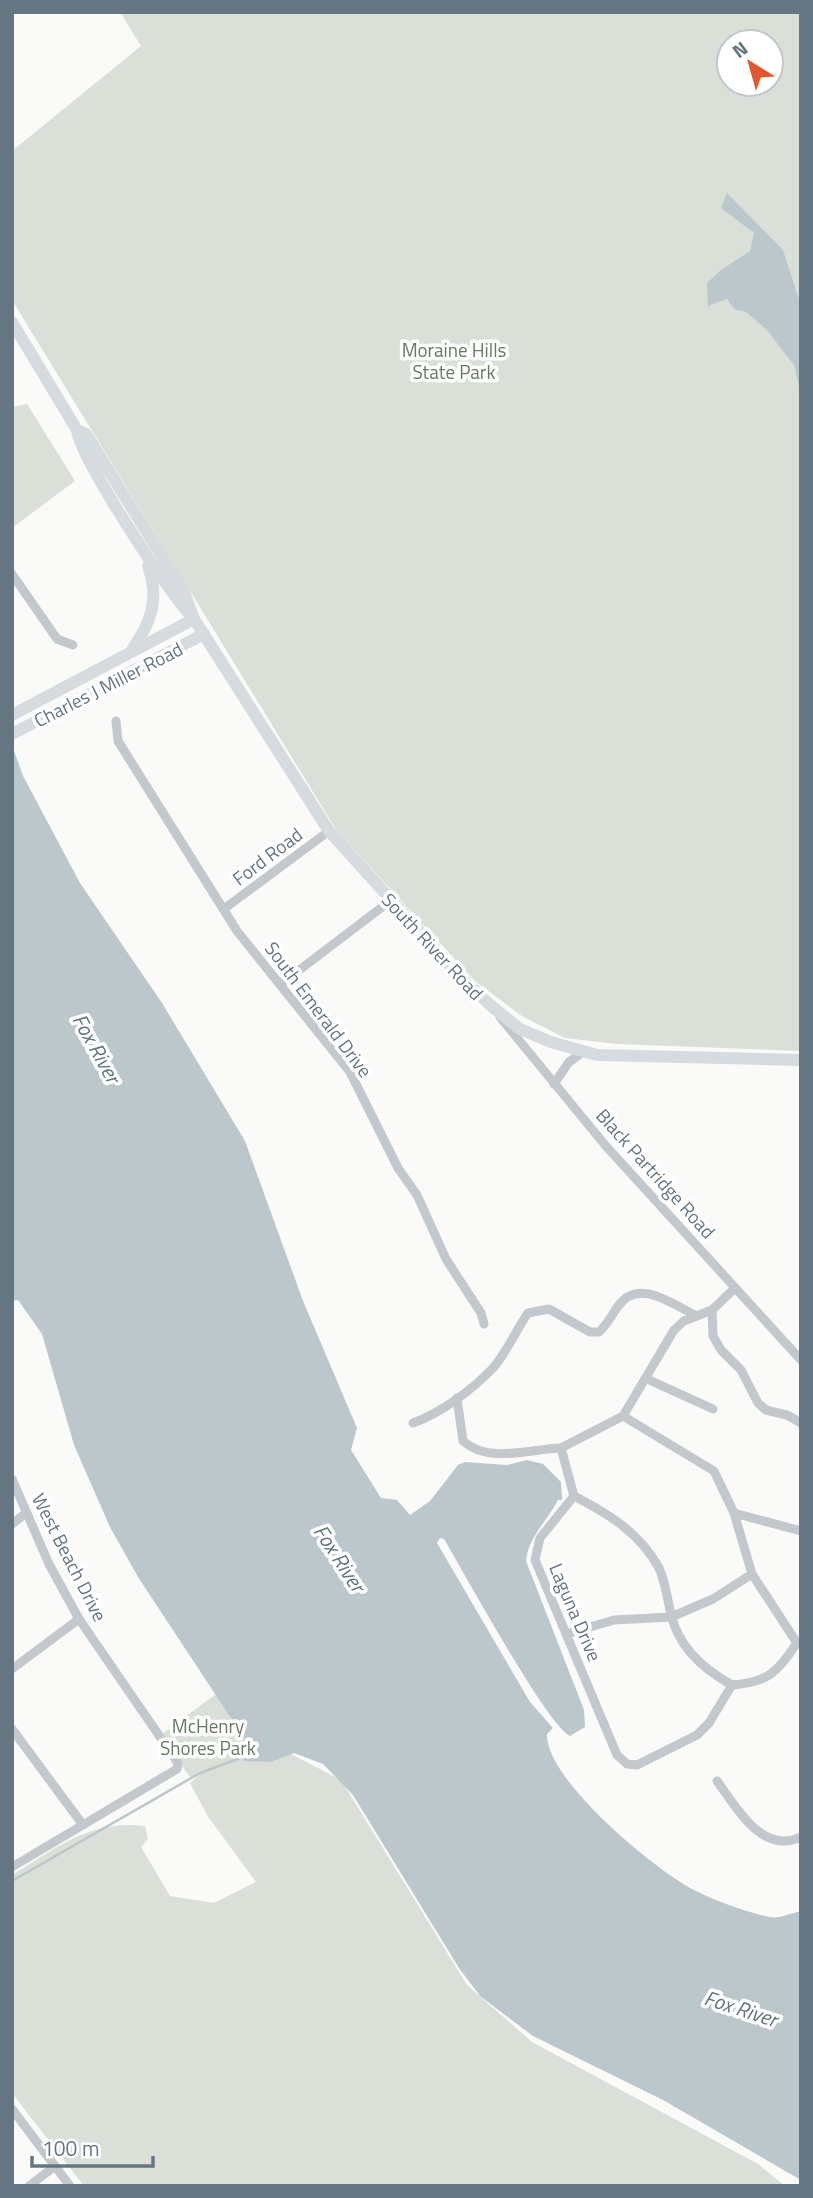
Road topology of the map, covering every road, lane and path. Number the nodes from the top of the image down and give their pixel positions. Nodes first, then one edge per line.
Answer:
1 (12, 322) edge
2 (76, 430) junction
3 (140, 542) junction
4 (12, 574) edge
5 (194, 619) junction
6 (204, 634) junction
7 (73, 645) dead end
8 (130, 653) junction
9 (12, 715) edge
10 (116, 720) dead end
11 (12, 734) edge
12 (329, 831) junction
13 (390, 901) junction
14 (225, 908) junction
15 (281, 984) junction
16 (490, 1005) junction
17 (584, 1051) junction
18 (801, 1060) edge
19 (554, 1084) junction
20 (735, 1287) junction
21 (712, 1310) junction
22 (695, 1315) junction
23 (484, 1324) dead end
24 (801, 1360) edge
25 (647, 1379) junction
26 (457, 1398) junction
27 (713, 1409) dead end
28 (623, 1416) junction
29 (413, 1423) dead end
30 (801, 1423) edge
31 (561, 1448) junction
32 (12, 1479) edge
33 (574, 1496) junction
34 (26, 1513) junction
35 (734, 1513) junction
36 (12, 1524) edge
37 (801, 1531) edge
38 (752, 1574) junction
39 (671, 1617) junction
40 (79, 1619) junction
41 (566, 1634) junction
42 (799, 1643) edge
43 (12, 1670) edge
44 (732, 1685) junction
45 (12, 1729) edge
46 (717, 1782) dead end
47 (83, 1825) junction
48 (801, 1837) edge
49 (12, 1867) edge
50 (12, 2109) edge
51 (55, 2166) junction
52 (29, 2186) edge
53 (70, 2186) edge

1 - 2 street, South River Road
2 - 3 street, South River Road
2 - 5 street, South River Road
3 - 5 street, South River Road
3 - 8 street
4 - 7 street
5 - 6 street, South River Road
5 - 8 street, Charles J Miller Road
6 - 11 street, Charles J Miller Road
6 - 12 street, South River Road
8 - 9 street, Charles J Miller Road
10 - 14 street, South Emerald Drive
12 - 13 street, South River Road
12 - 14 street, Ford Road
13 - 15 street
13 - 16 street, South River Road
14 - 15 street, South Emerald Drive
15 - 23 street, South Emerald Drive
16 - 17 street, South River Road
16 - 19 street, Black Partridge Road
17 - 18 street, South River Road
17 - 19 street
19 - 20 street, Black Partridge Road
20 - 21 street
20 - 24 street, Black Partridge Road
21 - 22 street
21 - 30 street
22 - 25 street
22 - 26 street
25 - 27 street
25 - 28 street
26 - 29 street
26 - 31 street
28 - 31 street
28 - 35 street
31 - 33 street
32 - 34 street, West Beach Drive
33 - 39 street
33 - 41 street, Laguna Drive
34 - 36 street
34 - 40 street, West Beach Drive
35 - 37 street
35 - 38 street
38 - 39 street
38 - 42 street
39 - 41 street
39 - 44 street
40 - 43 street
40 - 47 street, West Beach Drive
41 - 44 street, Laguna Drive
42 - 44 street
45 - 47 street
46 - 48 street
47 - 49 street, West Beach Drive
50 - 51 street
51 - 52 street
51 - 53 street

